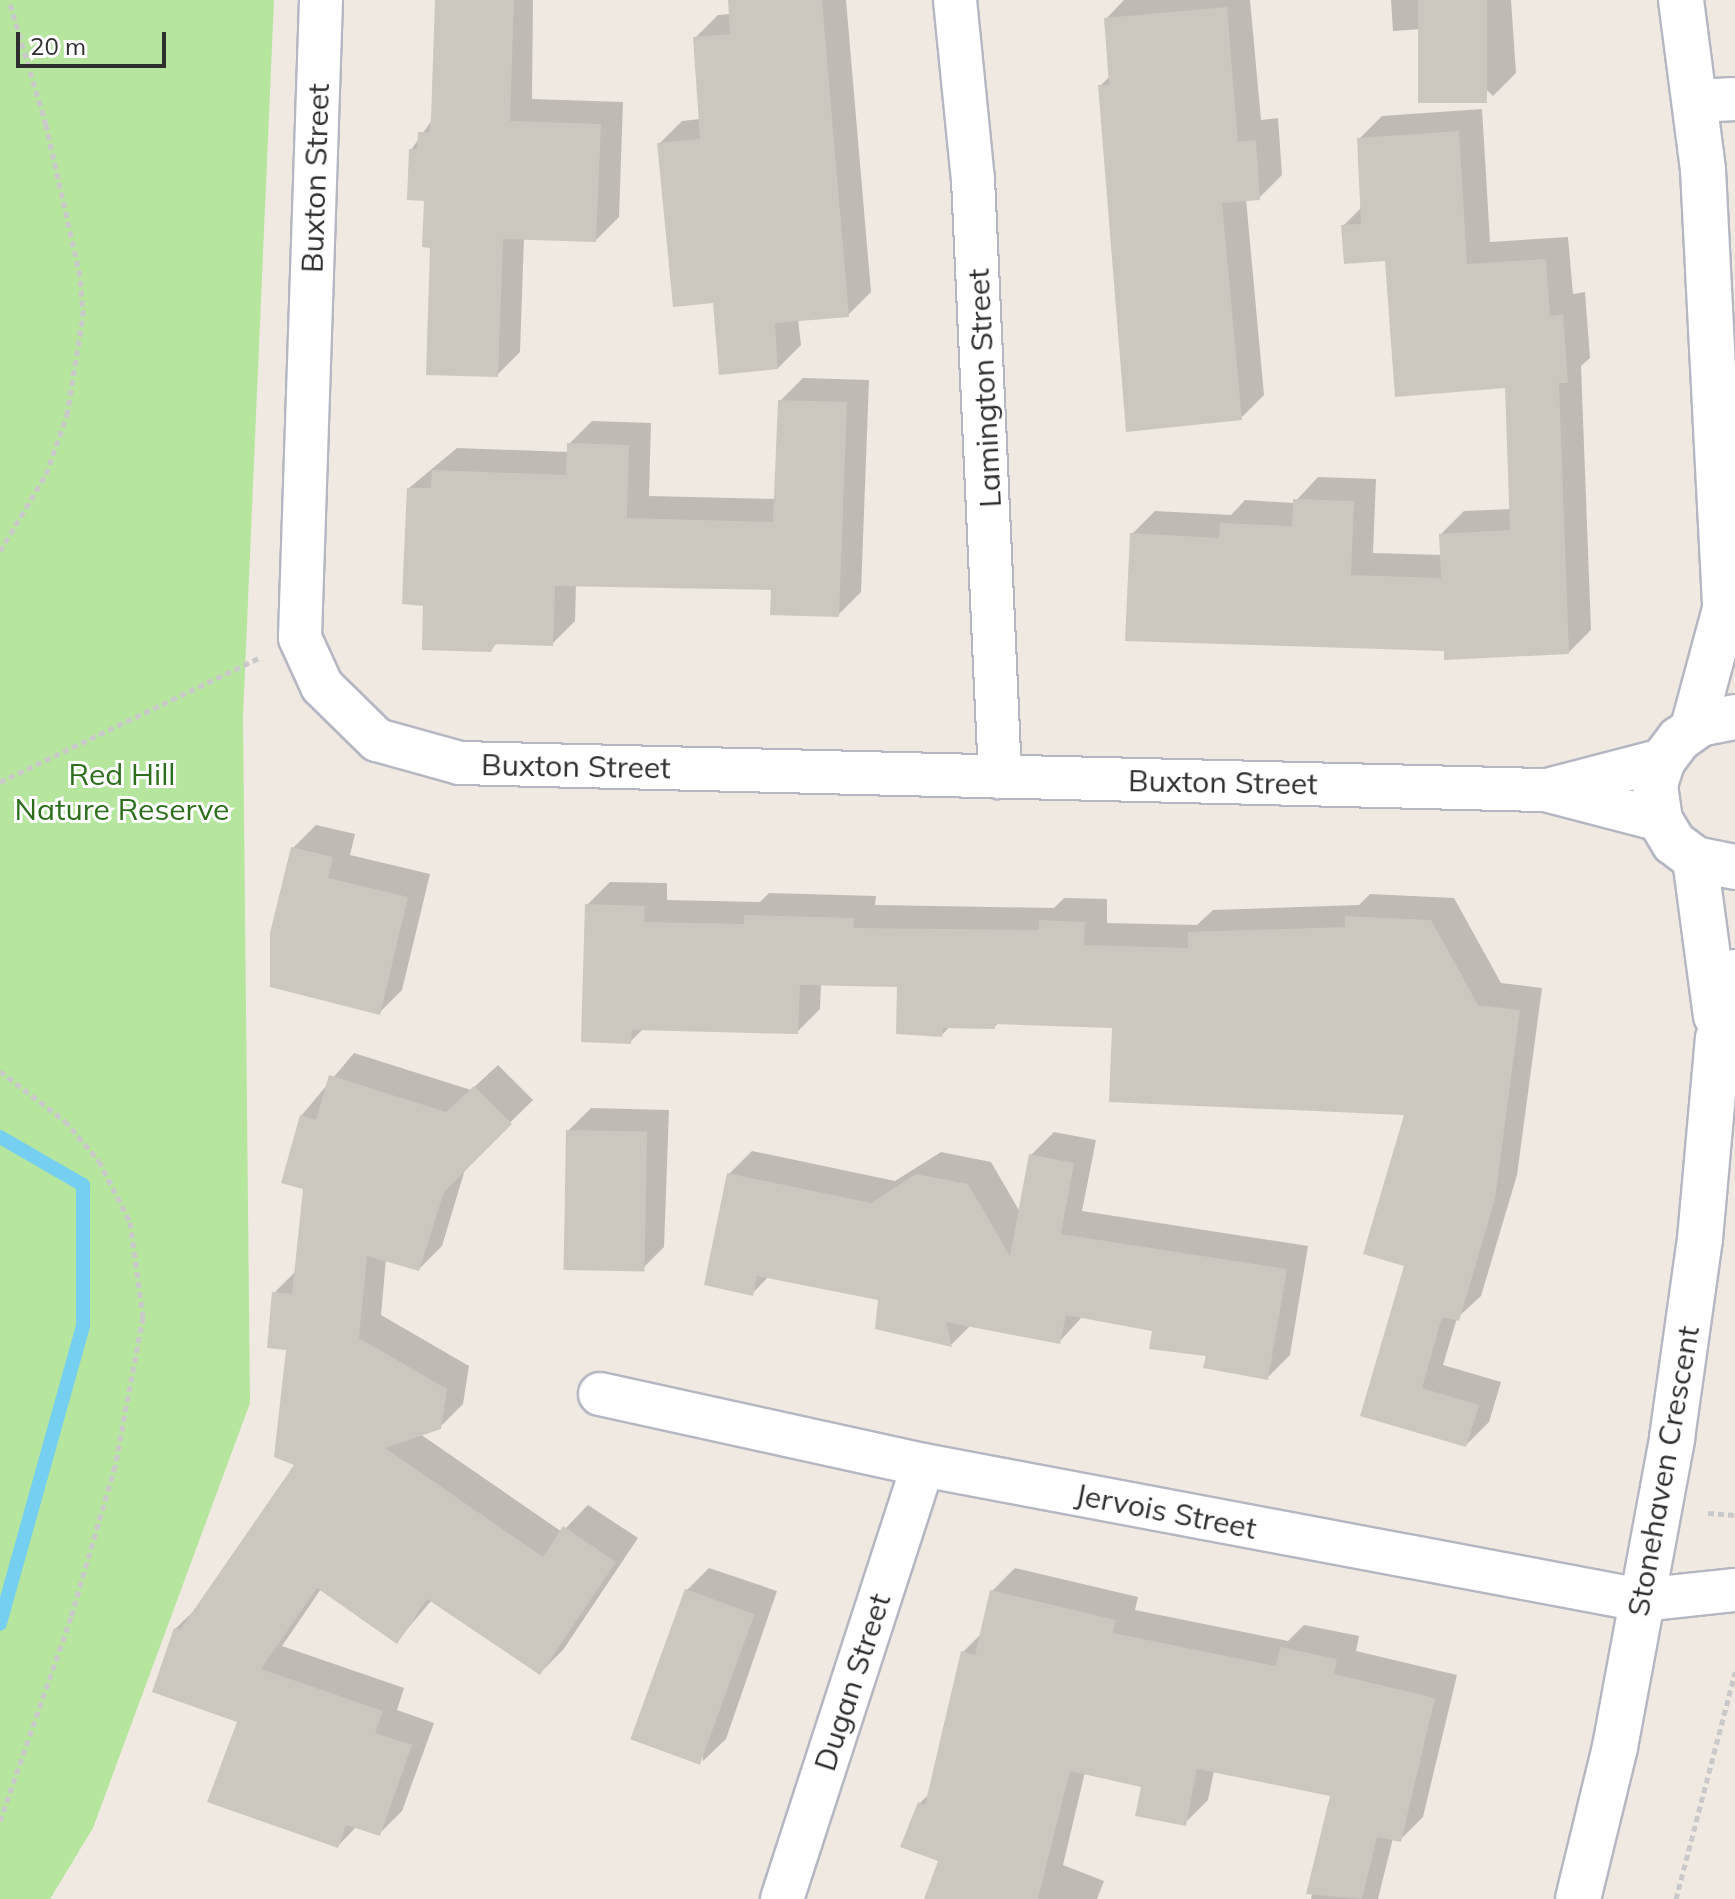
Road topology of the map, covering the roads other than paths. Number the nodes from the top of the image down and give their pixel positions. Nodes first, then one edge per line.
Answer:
1 (321, 0) edge
2 (955, 0) edge
3 (1681, 0) edge
4 (1715, 100) edge
5 (1730, 623) edge
6 (1735, 717) edge
7 (1693, 728) junction
8 (1663, 760) junction
9 (1000, 777) junction
10 (1545, 790) junction
11 (1660, 820) junction
12 (1715, 863) edge
13 (1735, 972) edge
14 (1718, 1039) junction
15 (600, 1394) dead end
16 (923, 1465) junction
17 (1735, 1590) edge
18 (1641, 1600) junction
19 (782, 1899) edge
20 (1578, 1899) edge

1 - 9 street, Buxton Street
2 - 9 street, Lamington Street
3 - 4 street
4 - 5 street
5 - 7 street
6 - 7 street
7 - 8 street
8 - 10 street, Buxton Street
8 - 11 street
9 - 10 street, Buxton Street
10 - 11 street, Buxton Street
11 - 12 street
12 - 14 street, Stonehaven Crescent
13 - 14 street, Stonehaven Crescent
14 - 18 street, Stonehaven Crescent
15 - 16 street, Jervois Street
16 - 18 street, Jervois Street
16 - 19 street, Dugan Street
17 - 18 street, Jervois Street
18 - 20 street, Stonehaven Crescent

